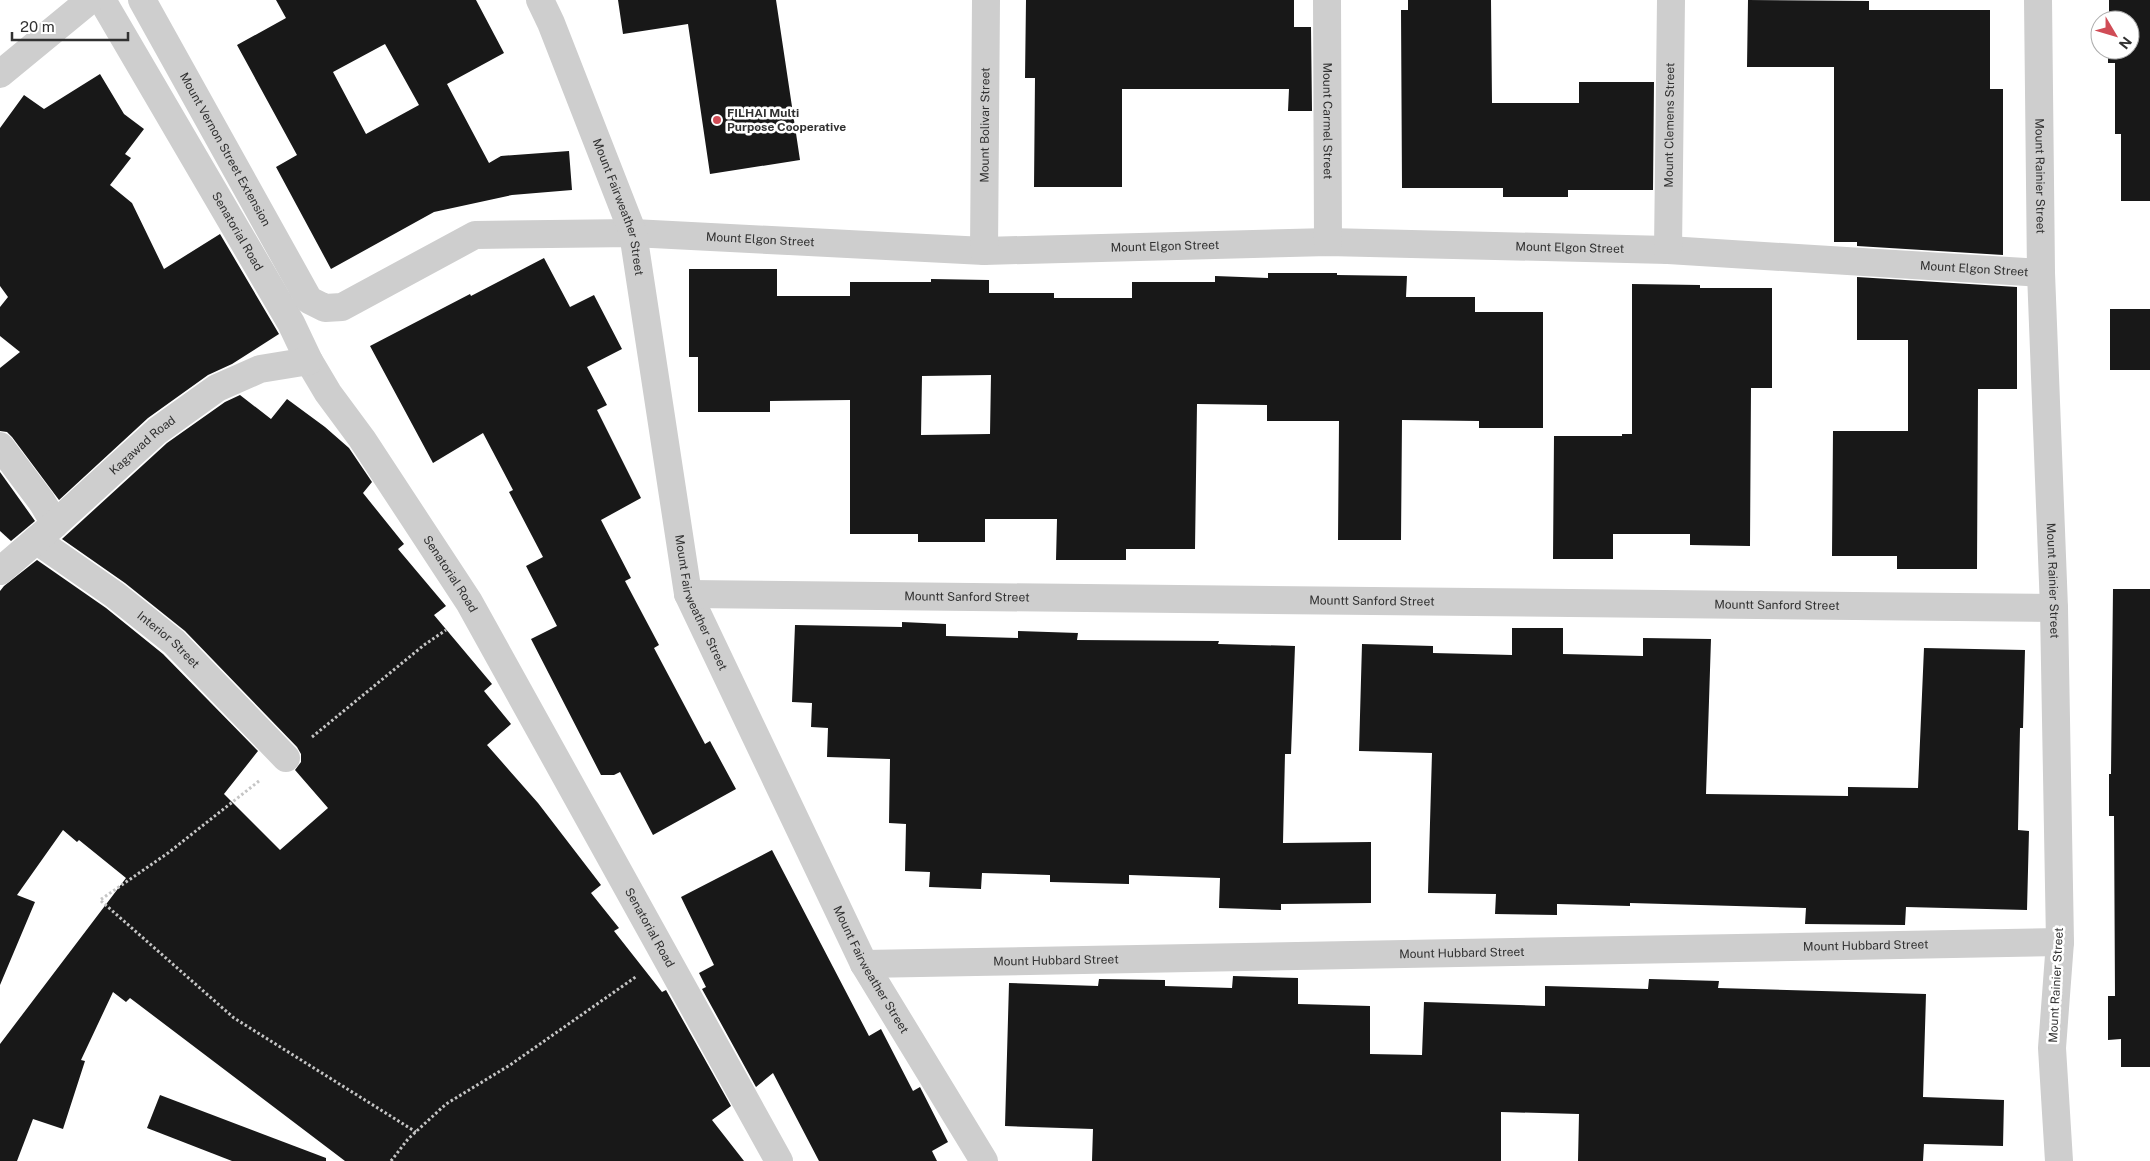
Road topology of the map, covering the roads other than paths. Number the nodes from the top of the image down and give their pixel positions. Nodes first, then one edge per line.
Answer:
1 (90, 0) edge
2 (102, 0) edge
3 (142, 0) edge
4 (540, 0) edge
5 (986, 0) edge
6 (1327, 0) edge
7 (1671, 0) edge
8 (2038, 0) edge
9 (0, 74) edge
10 (633, 233) junction
11 (1328, 242) junction
12 (1668, 250) junction
13 (984, 251) junction
14 (2041, 272) junction
15 (309, 300) joint
16 (309, 361) junction
17 (0, 446) edge
18 (46, 532) junction
19 (0, 571) edge
20 (688, 594) junction
21 (2054, 608) junction
22 (286, 758) road end
23 (2060, 942) junction
24 (864, 964) junction
25 (779, 1161) edge
26 (984, 1161) edge
27 (2059, 1161) edge

1 - 9 street
2 - 16 street, Senatorial Road
3 - 15 street, Mount Vernon Street Extension
4 - 10 street, Mount Fairweather Street
5 - 13 street, Mount Bolivar Street
6 - 11 street, Mount Carmel Street
7 - 12 street, Mount Clemens Street
8 - 14 street, Mount Rainier Street
10 - 13 street, Mount Elgon Street
10 - 15 street, Mount Elgon Street
10 - 20 street, Mount Fairweather Street
11 - 12 street, Mount Elgon Street
11 - 13 street, Mount Elgon Street
12 - 14 street, Mount Elgon Street
14 - 21 street, Mount Rainier Street
16 - 18 street, Kagawad Road
16 - 25 street, Senatorial Road
17 - 18 street
18 - 19 street, Kagawad Road
18 - 22 street, Interior Street
20 - 21 street, Mountt Sanford Street
20 - 24 street, Mount Fairweather Street
21 - 23 street, Mount Rainier Street
23 - 24 street, Mount Hubbard Street
23 - 27 street, Mount Rainier Street
24 - 26 street, Mount Fairweather Street

